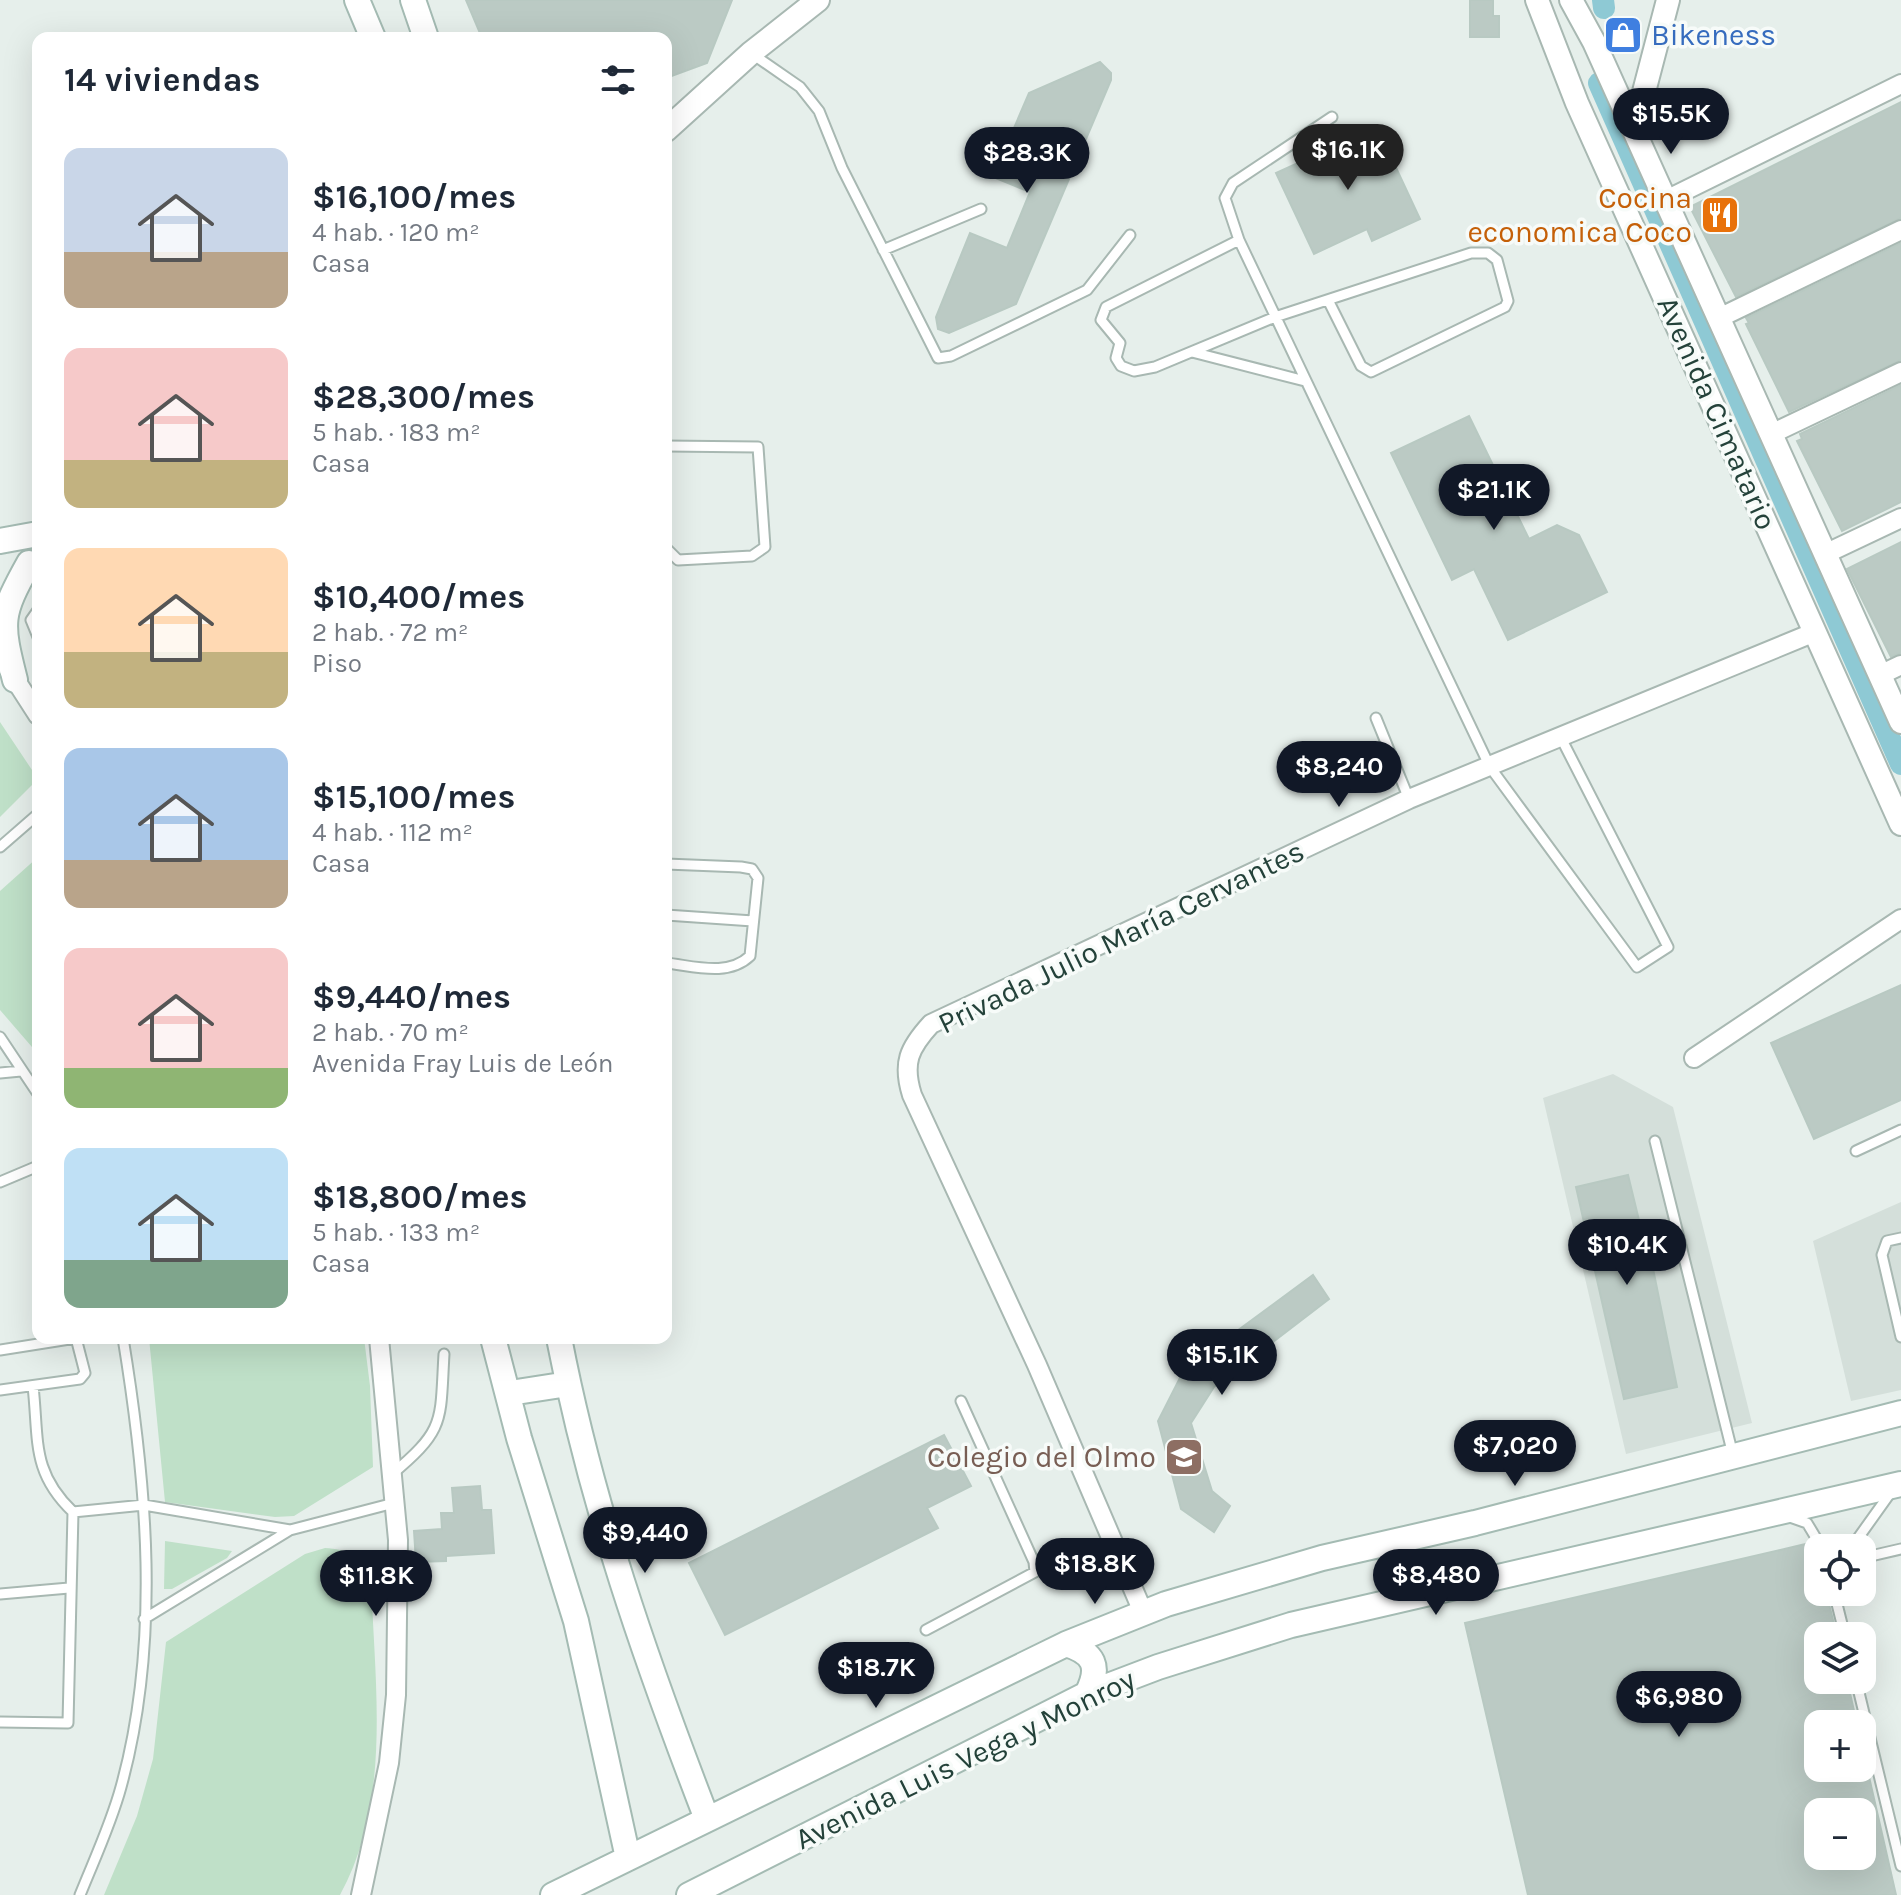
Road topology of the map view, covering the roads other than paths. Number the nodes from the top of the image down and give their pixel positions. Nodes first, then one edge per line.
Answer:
1 (357, 0) edge
2 (413, 0) edge
3 (818, 0) edge
4 (1537, 0) edge
5 (1571, 0) edge
6 (1668, 0) edge
7 (370, 32) edge
8 (424, 32) edge
9 (751, 53) junction
10 (1901, 84) edge
11 (1332, 117) dead end
12 (672, 125) edge
13 (1634, 130) junction
14 (1666, 200) junction
15 (981, 209) dead end
16 (1901, 230) edge
17 (1130, 235) dead end
18 (1239, 240) junction
19 (883, 250) junction
20 (1329, 302) junction
21 (1275, 317) junction
22 (1719, 318) junction
23 (1191, 352) junction
24 (1901, 372) edge
25 (1305, 381) junction
26 (1771, 434) junction
27 (672, 446) edge
28 (1901, 518) edge
29 (32, 535) edge
30 (0, 541) edge
31 (672, 554) edge
32 (1825, 554) junction
33 (32, 562) edge
34 (32, 563) edge
35 (0, 569) edge
36 (1815, 632) junction
37 (0, 655) edge
38 (1901, 665) edge
39 (1880, 675) junction
40 (15, 680) junction
41 (32, 706) edge
42 (1376, 718) dead end
43 (1901, 722) edge
44 (1561, 738) junction
45 (1490, 767) junction
46 (1409, 799) junction
47 (32, 819) edge
48 (1901, 824) edge
49 (0, 847) edge
50 (672, 864) edge
51 (672, 915) edge
52 (1901, 919) edge
53 (753, 921) junction
54 (672, 964) edge
55 (0, 1037) edge
56 (1694, 1058) dead end
57 (21, 1071) junction
58 (0, 1073) edge
59 (32, 1086) edge
60 (1901, 1130) edge
61 (1655, 1141) dead end
62 (1856, 1151) dead end
63 (32, 1169) edge
64 (0, 1182) edge
65 (1901, 1238) edge
66 (1901, 1337) edge
67 (39, 1344) edge
68 (80, 1344) edge
69 (124, 1344) edge
70 (380, 1344) edge
71 (495, 1344) edge
72 (560, 1344) edge
73 (0, 1350) edge
74 (444, 1354) dead end
75 (568, 1384) junction
76 (33, 1386) junction
77 (0, 1390) edge
78 (510, 1393) junction
79 (961, 1401) dead end
80 (1901, 1413) edge
81 (1733, 1455) junction
82 (391, 1475) junction
83 (1899, 1484) edge
84 (394, 1503) junction
85 (144, 1505) junction
86 (73, 1512) junction
87 (1776, 1513) junction
88 (290, 1530) junction
89 (1814, 1534) edge
90 (1862, 1534) edge
91 (1901, 1549) edge
92 (1876, 1555) edge
93 (69, 1588) junction
94 (0, 1594) edge
95 (1143, 1612) junction
96 (144, 1619) junction
97 (926, 1630) dead end
98 (1066, 1644) junction
99 (1087, 1694) junction
100 (1859, 1694) edge
101 (0, 1722) edge
102 (707, 1819) junction
103 (628, 1858) junction
104 (1901, 1866) edge
105 (80, 1895) edge
106 (361, 1895) edge
107 (553, 1895) edge
108 (689, 1895) edge

1 - 7 main road
2 - 8 main road
3 - 9 street
4 - 36 street, Avenida Cimatario
5 - 13 street, Avenida Cimatario
6 - 13 street
9 - 12 street
9 - 19 lane
10 - 14 street
11 - 18 lane
13 - 14 street, Avenida Cimatario
14 - 22 street, Avenida Cimatario
15 - 19 lane
16 - 22 street
17 - 19 lane
18 - 21 lane
18 - 23 lane
20 - 20 lane
20 - 21 lane
21 - 23 lane
21 - 25 lane
22 - 26 street, Avenida Cimatario
23 - 25 lane
24 - 26 street
25 - 45 lane
26 - 32 street, Avenida Cimatario
27 - 31 lane
28 - 32 street
29 - 30 main road
32 - 39 street, Avenida Cimatario
33 - 35 main road
34 - 40 main road
36 - 44 street, Privada Julio María Cervantes
36 - 48 street, Avenida Cimatario
37 - 40 street
38 - 39 street
39 - 43 street, Avenida Cimatario
40 - 41 street
42 - 46 lane
44 - 45 street, Privada Julio María Cervantes
44 - 45 lane
45 - 46 street, Privada Julio María Cervantes
46 - 95 street, Privada Julio María Cervantes
47 - 49 lane
50 - 53 lane
51 - 53 lane
52 - 56 street
53 - 54 lane
55 - 57 lane
57 - 58 lane
57 - 59 lane
60 - 62 lane
61 - 81 lane
63 - 64 lane
65 - 66 lane
67 - 73 lane
68 - 76 lane
69 - 85 lane
70 - 82 street
71 - 78 main road
72 - 75 main road
74 - 82 lane
75 - 78 main road
75 - 102 main road
76 - 77 lane
76 - 86 lane
78 - 103 main road
79 - 97 lane
80 - 81 main road, Avenida Luis Vega y Monroy
81 - 95 main road, Avenida Luis Vega y Monroy
82 - 84 street
83 - 87 main road, Avenida Luis Vega y Monroy
83 - 90 lane
84 - 88 lane
84 - 106 street
85 - 86 lane
85 - 88 lane
85 - 96 lane
86 - 93 lane
87 - 89 lane
87 - 99 main road, Avenida Luis Vega y Monroy
88 - 96 lane
91 - 92 lane
93 - 94 lane
93 - 101 lane
95 - 98 main road, Avenida Luis Vega y Monroy
96 - 105 lane
98 - 99 main road
98 - 102 main road, Avenida Luis Vega y Monroy
99 - 108 main road, Avenida Luis Vega y Monroy
100 - 104 lane
102 - 103 main road, Avenida Luis Vega y Monroy
103 - 107 main road, Avenida Luis Vega y Monroy

